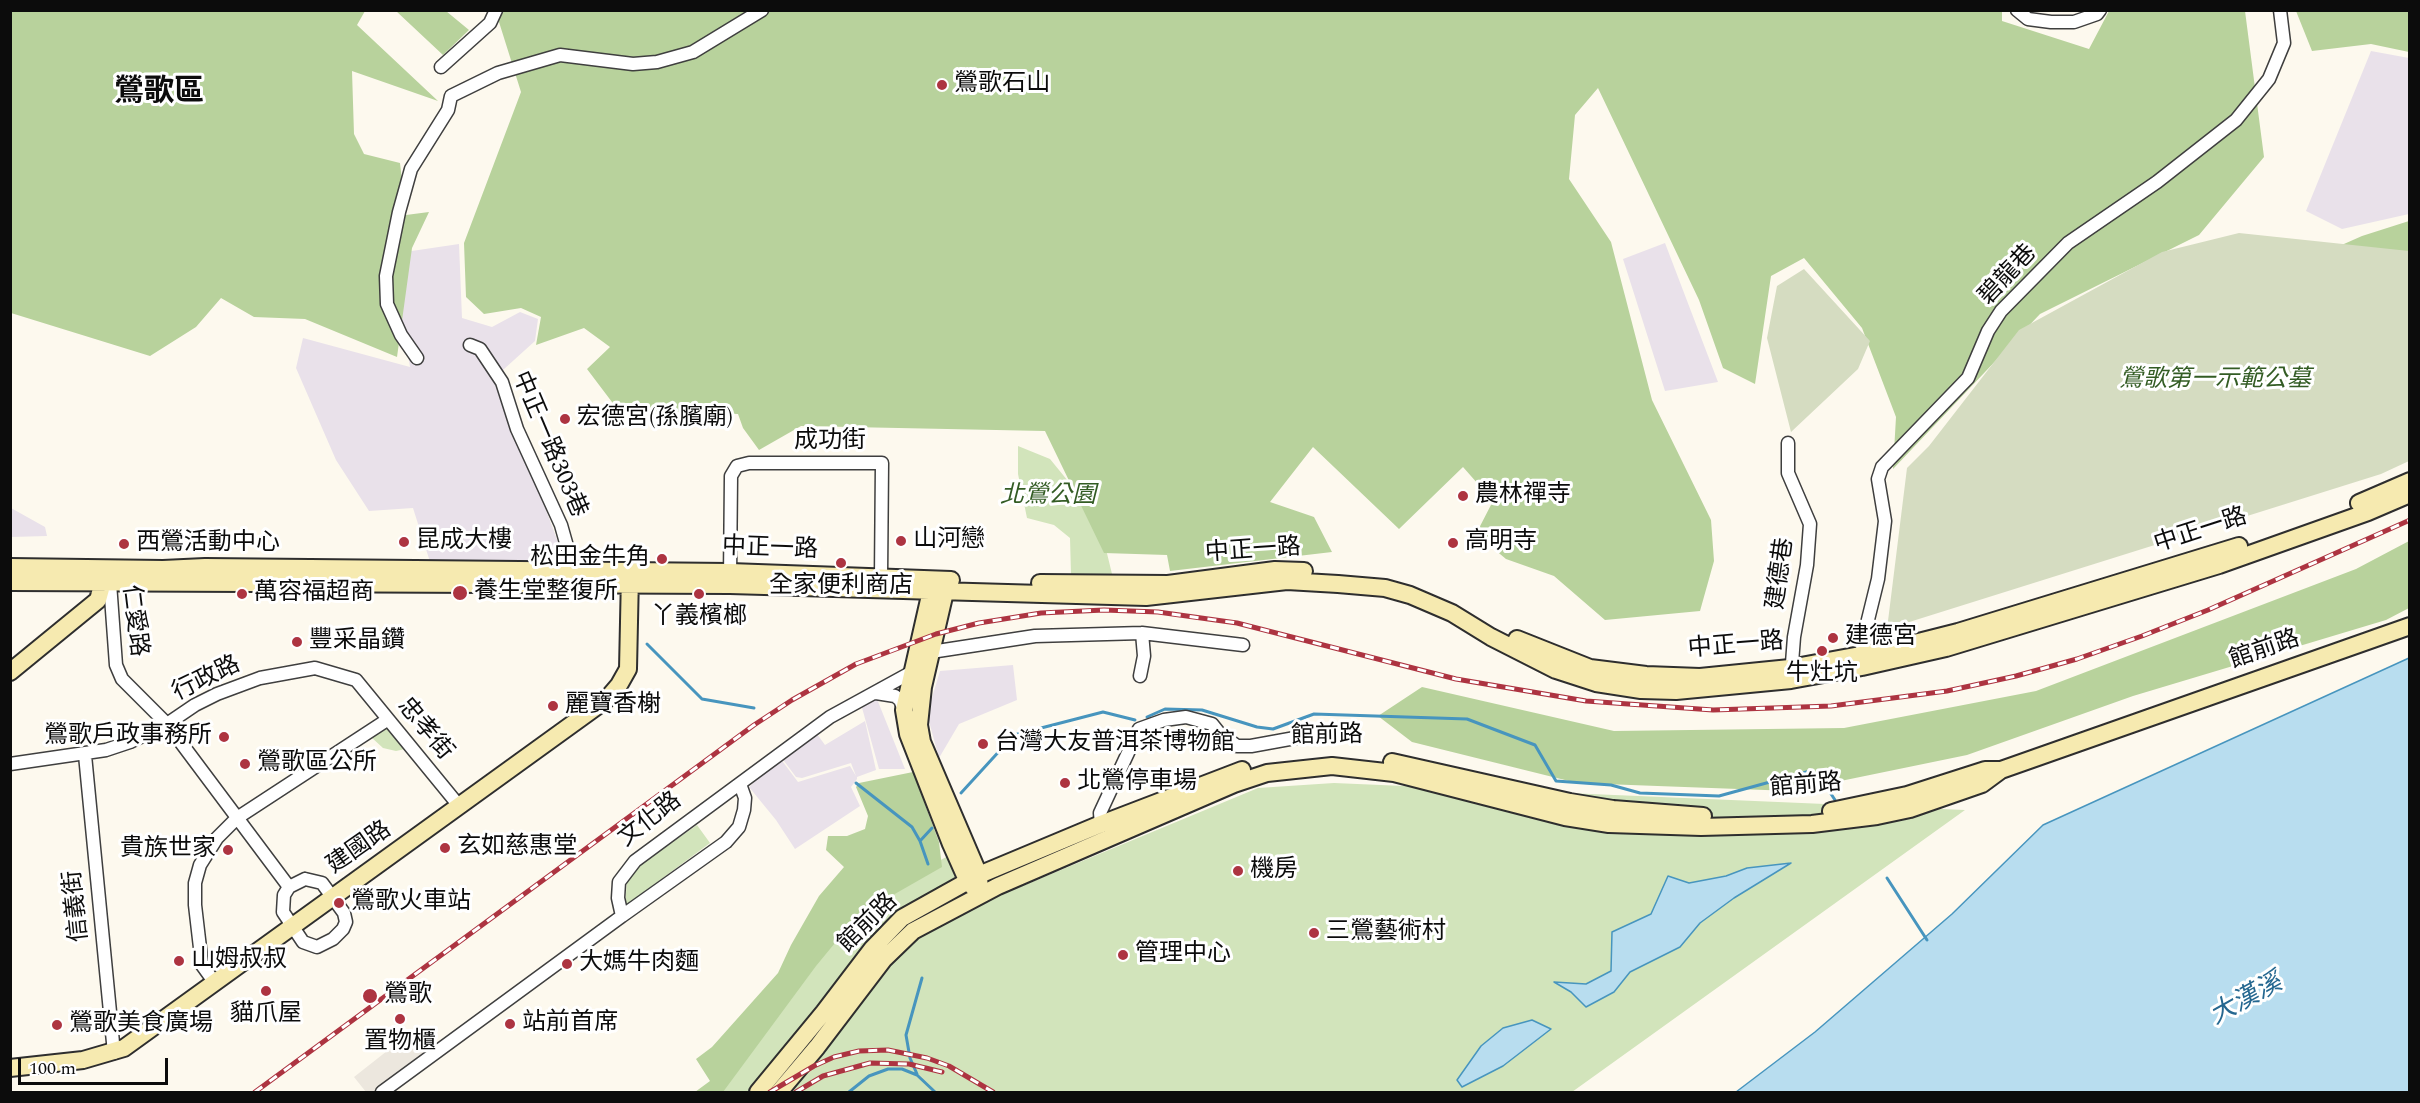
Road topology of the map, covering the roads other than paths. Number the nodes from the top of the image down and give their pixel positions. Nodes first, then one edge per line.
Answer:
1 (496, 10) edge
2 (762, 10) edge
3 (2017, 10) edge
4 (2100, 10) edge
5 (2280, 10) edge
6 (441, 67) dead end
7 (470, 345) dead end
8 (417, 358) dead end
9 (1788, 442) dead end
10 (2409, 481) edge
11 (2409, 494) edge
12 (10, 567) edge
13 (574, 571) junction
14 (104, 578) junction
15 (630, 578) junction
16 (730, 578) junction
17 (881, 578) junction
18 (10, 582) edge
19 (939, 588) junction
20 (2409, 626) edge
21 (1142, 633) junction
22 (1243, 645) dead end
23 (931, 652) junction
24 (1861, 661) junction
25 (10, 672) edge
26 (912, 672) junction
27 (1791, 674) junction
28 (1140, 676) dead end
29 (356, 680) joint
30 (874, 693) junction
31 (904, 710) junction
32 (387, 720) junction
33 (167, 724) junction
34 (1326, 736) dead end
35 (85, 755) junction
36 (10, 764) edge
37 (2001, 770) junction
38 (740, 784) junction
39 (460, 807) junction
40 (237, 818) junction
41 (1101, 824) junction
42 (973, 877) junction
43 (289, 887) junction
44 (980, 895) junction
45 (333, 897) junction
46 (622, 916) junction
47 (291, 926) junction
48 (215, 983) junction
49 (114, 1053) junction
50 (10, 1068) edge
51 (382, 1092) edge
52 (758, 1092) edge
53 (779, 1092) edge

1 - 6 street
2 - 8 street
3 - 4 street
5 - 24 street, 碧龍巷
7 - 13 street, 中正一路303巷
9 - 27 street, 建德巷
10 - 24 street, 中正一路
11 - 24 street, 中正一路
12 - 14 street
13 - 14 street, 中正一路
13 - 15 street, 中正一路
14 - 15 street, 中正一路
14 - 18 street
14 - 25 street
14 - 33 street, 仁愛路
15 - 16 street, 中正一路
15 - 39 street, 建國路
16 - 17 street, 中正一路
16 - 17 street, 成功街
16 - 19 street, 中正一路
17 - 19 street, 中正一路
19 - 23 street
19 - 26 street
19 - 27 street, 中正一路
20 - 37 street, 館前路
21 - 22 street
21 - 23 street
21 - 28 street
23 - 42 street
24 - 27 street, 中正一路
26 - 30 street, 文化路
26 - 31 street
29 - 32 street, 忠孝街
29 - 33 street, 行政路
30 - 31 street
30 - 38 street, 文化路
31 - 42 street
32 - 39 street, 忠孝街
32 - 40 street
33 - 35 street, 行政路
33 - 40 street, 仁愛路
34 - 41 street
35 - 36 street, 行政路
35 - 49 street, 信義街
37 - 41 street, 館前路
37 - 44 street, 館前路
38 - 46 street, 文化路
38 - 46 street
39 - 45 street, 建國路
40 - 43 street, 仁愛路
40 - 48 street
41 - 42 street, 館前路
42 - 44 street
42 - 52 street, 館前路
43 - 45 street
43 - 47 street
44 - 53 street, 館前路
45 - 47 street, 建國路
45 - 47 street
46 - 51 street
47 - 48 street, 建國路
48 - 49 street, 建國路
49 - 50 street, 建國路

